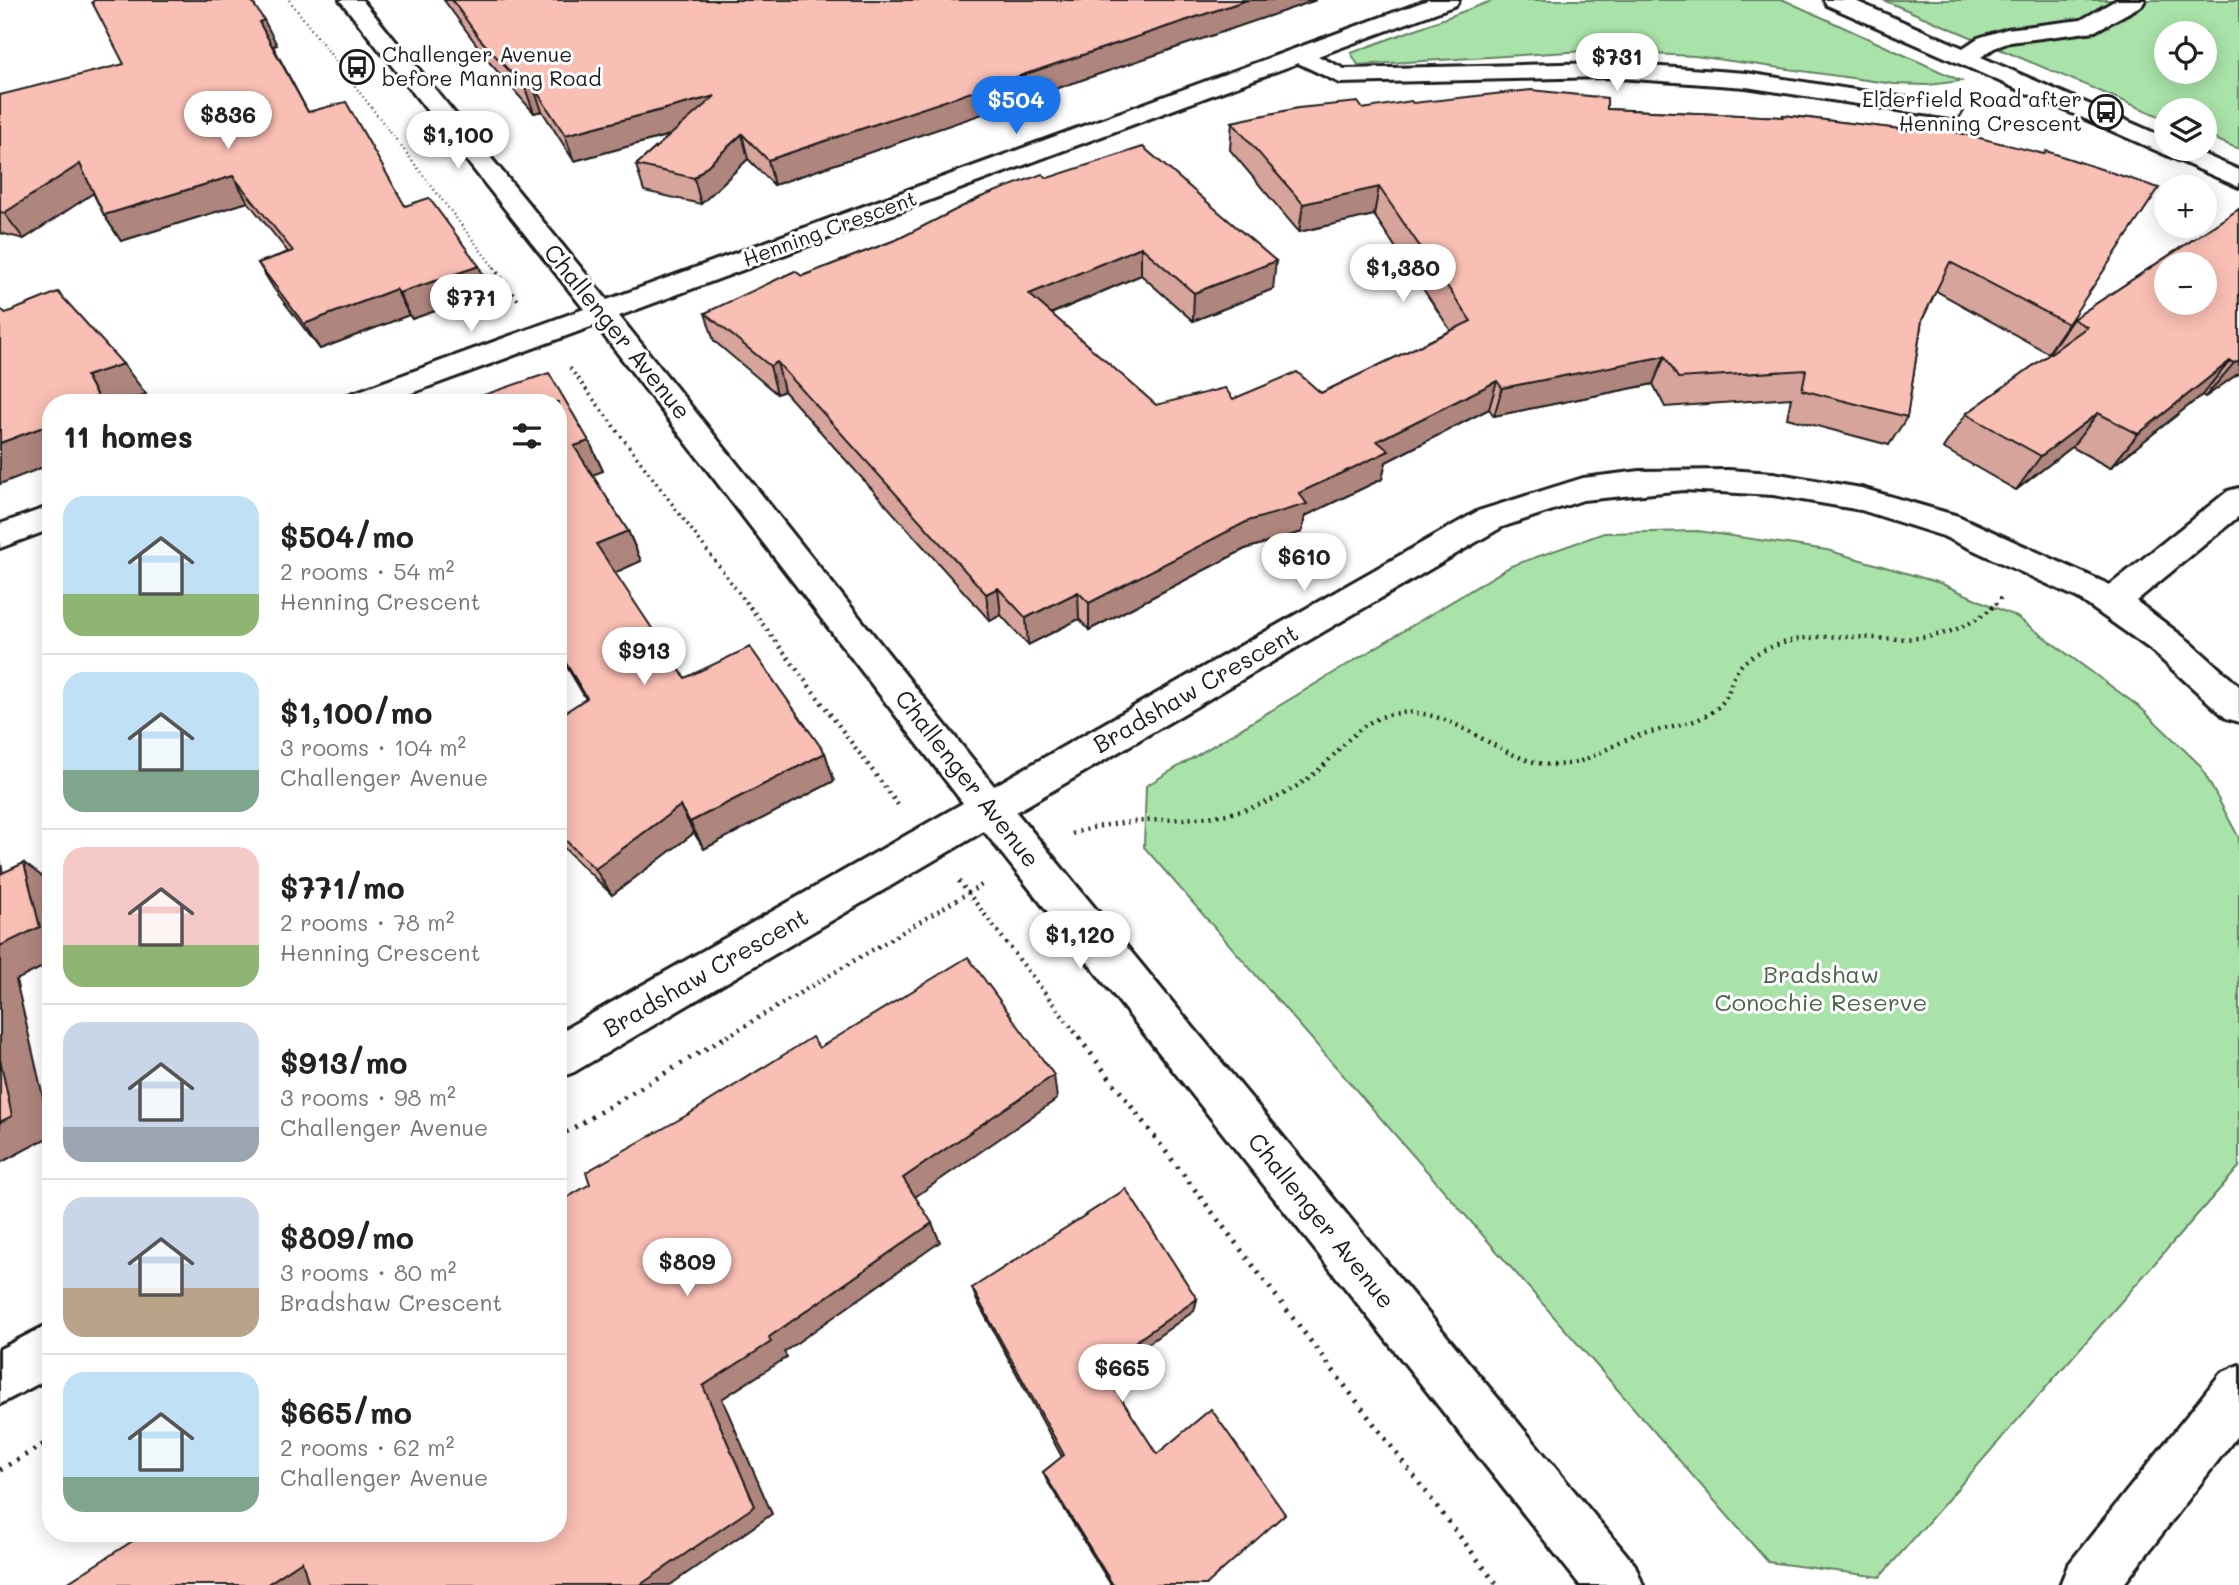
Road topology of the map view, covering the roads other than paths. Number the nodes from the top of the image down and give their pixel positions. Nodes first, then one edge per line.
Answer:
1 (351, 0) edge
2 (1444, 0) edge
3 (1835, 0) edge
4 (2134, 0) edge
5 (2039, 13) dead end
6 (2007, 36) junction
7 (1301, 56) junction
8 (1964, 58) junction
9 (1950, 111) dead end
10 (2154, 141) edge
11 (2198, 161) edge
12 (2239, 179) edge
13 (600, 313) junction
14 (381, 394) edge
15 (2239, 499) edge
16 (42, 520) edge
17 (0, 536) edge
18 (2112, 602) junction
19 (2239, 708) edge
20 (989, 808) junction
21 (567, 1052) edge
22 (42, 1353) edge
23 (0, 1378) edge
24 (2239, 1391) edge
25 (1615, 1585) edge
26 (2088, 1585) edge

1 - 13 street, Challenger Avenue
2 - 7 street, Henning Crescent
3 - 8 street
4 - 6 street
5 - 6 street
6 - 8 street
7 - 9 street
7 - 13 street, Henning Crescent
8 - 10 street
11 - 12 street
13 - 14 street, Henning Crescent
13 - 20 street, Challenger Avenue
15 - 18 street
16 - 17 street
18 - 19 street, Bradshaw Crescent
18 - 20 street, Bradshaw Crescent
20 - 21 street, Bradshaw Crescent
20 - 25 street, Challenger Avenue
22 - 23 street
24 - 26 street

